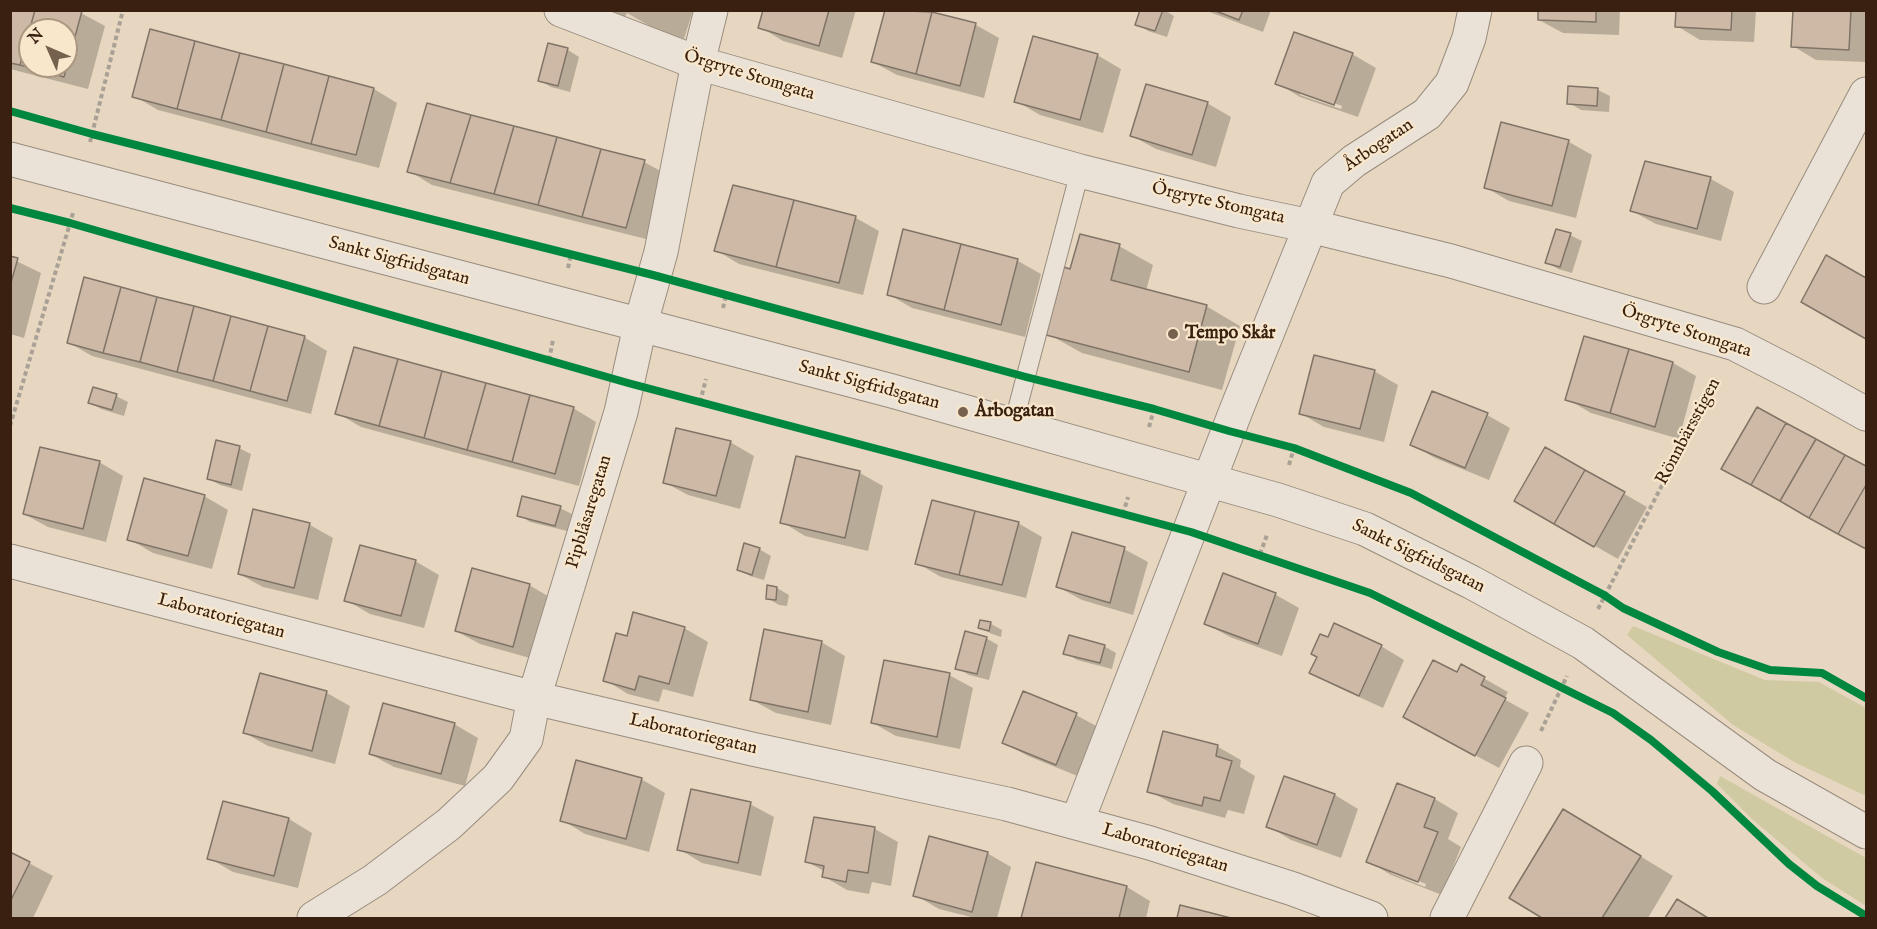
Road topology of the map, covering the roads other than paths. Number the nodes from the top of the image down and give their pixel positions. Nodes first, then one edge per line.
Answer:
1 (561, 10) edge
2 (711, 10) edge
3 (1475, 10) edge
4 (698, 63) junction
5 (1866, 94) edge
6 (10, 159) edge
7 (1080, 171) junction
8 (1310, 226) junction
9 (1764, 287) dead end
10 (640, 326) junction
11 (1866, 414) edge
12 (1013, 425) junction
13 (1210, 481) junction
14 (10, 561) edge
15 (534, 698) junction
16 (1526, 763) road end
17 (1077, 822) junction
18 (1866, 830) edge
19 (314, 918) edge
20 (1371, 918) edge
21 (1447, 918) edge

1 - 4 street, Örgryte Stomgata
2 - 4 street, Pipblåsaregatan
3 - 8 street, Årbogatan
4 - 7 street, Örgryte Stomgata
4 - 10 street, Pipblåsaregatan
5 - 9 street
6 - 10 street, Sankt Sigfridsgatan
7 - 8 street, Örgryte Stomgata
7 - 12 lane
8 - 11 street, Örgryte Stomgata
8 - 13 street, Årbogatan
10 - 12 street, Sankt Sigfridsgatan
10 - 15 street, Pipblåsaregatan
12 - 13 street, Sankt Sigfridsgatan
13 - 17 street, Årbogatan
13 - 18 street, Sankt Sigfridsgatan
14 - 15 street, Laboratoriegatan
15 - 17 street, Laboratoriegatan
15 - 19 street, Pipblåsaregatan
16 - 21 street
17 - 20 street, Laboratoriegatan

